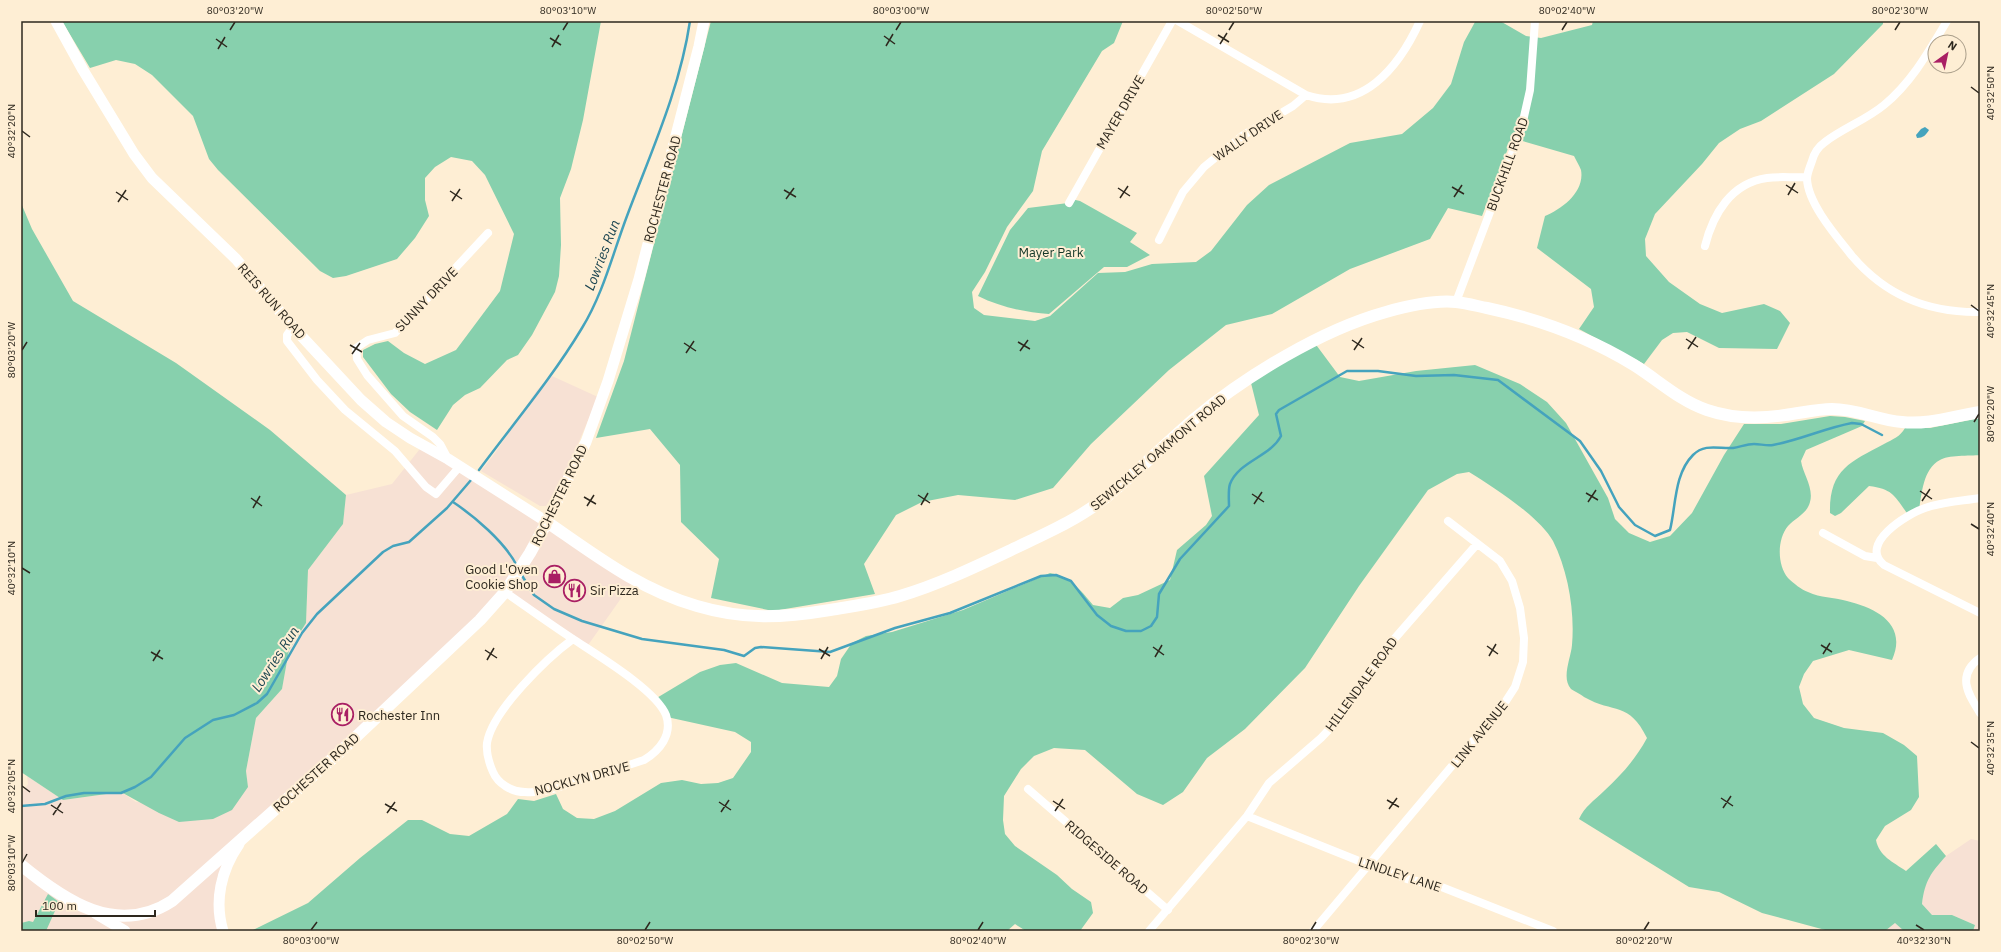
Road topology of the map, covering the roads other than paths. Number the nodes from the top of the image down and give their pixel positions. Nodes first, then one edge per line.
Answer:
1 (56, 21) edge
2 (704, 21) edge
3 (1172, 21) edge
4 (1178, 21) edge
5 (1420, 21) edge
6 (1534, 21) edge
7 (1948, 21) edge
8 (1306, 95) junction
9 (1807, 177) junction
10 (1069, 202) dead end
11 (488, 233) dead end
12 (1159, 240) dead end
13 (1705, 246) dead end
14 (1456, 302) junction
15 (1980, 312) edge
16 (293, 326) junction
17 (1980, 412) edge
18 (448, 459) junction
19 (460, 466) junction
20 (1980, 498) edge
21 (1448, 521) dead end
22 (547, 522) junction
23 (1822, 533) dead end
24 (1477, 544) junction
25 (1877, 558) junction
26 (505, 592) junction
27 (1980, 613) edge
28 (573, 639) junction
29 (1980, 658) edge
30 (1980, 713) edge
31 (1028, 789) dead end
32 (1247, 816) junction
33 (244, 837) junction
34 (21, 865) edge
35 (1369, 865) junction
36 (83, 906) junction
37 (1168, 910) junction
38 (125, 931) edge
39 (223, 931) edge
40 (1149, 931) edge
41 (1313, 931) edge
42 (1553, 931) edge

1 - 16 street, REIS RUN ROAD
2 - 22 street, ROCHESTER ROAD
3 - 10 street, MAYER DRIVE
4 - 8 street
5 - 8 street
6 - 14 street, BUCKHILL ROAD
7 - 9 street
8 - 12 street, WALLY DRIVE
9 - 13 street
9 - 15 street
11 - 18 street, SUNNY DRIVE
14 - 17 main road, SEWICKLEY OAKMONT ROAD
14 - 22 main road, SEWICKLEY OAKMONT ROAD
16 - 18 street, REIS RUN ROAD
16 - 19 street
18 - 19 street, REIS RUN ROAD
19 - 22 street, REIS RUN ROAD
20 - 25 street
21 - 24 street, LINK AVENUE
22 - 26 main road, ROCHESTER ROAD
23 - 25 street
24 - 32 street, HILLENDALE ROAD
24 - 35 street, LINK AVENUE
25 - 27 street
26 - 28 street, NOCKLYN DRIVE
26 - 33 main road, ROCHESTER ROAD
28 - 28 street, NOCKLYN DRIVE
29 - 30 street
31 - 37 street, RIDGESIDE ROAD
32 - 35 street, LINDLEY LANE
32 - 37 street, HILLENDALE ROAD
33 - 36 main road
33 - 39 street, ROCHESTER ROAD
34 - 36 main road
35 - 41 street, LINK AVENUE
35 - 42 street, LINDLEY LANE
36 - 38 street
37 - 40 street, HILLENDALE ROAD

